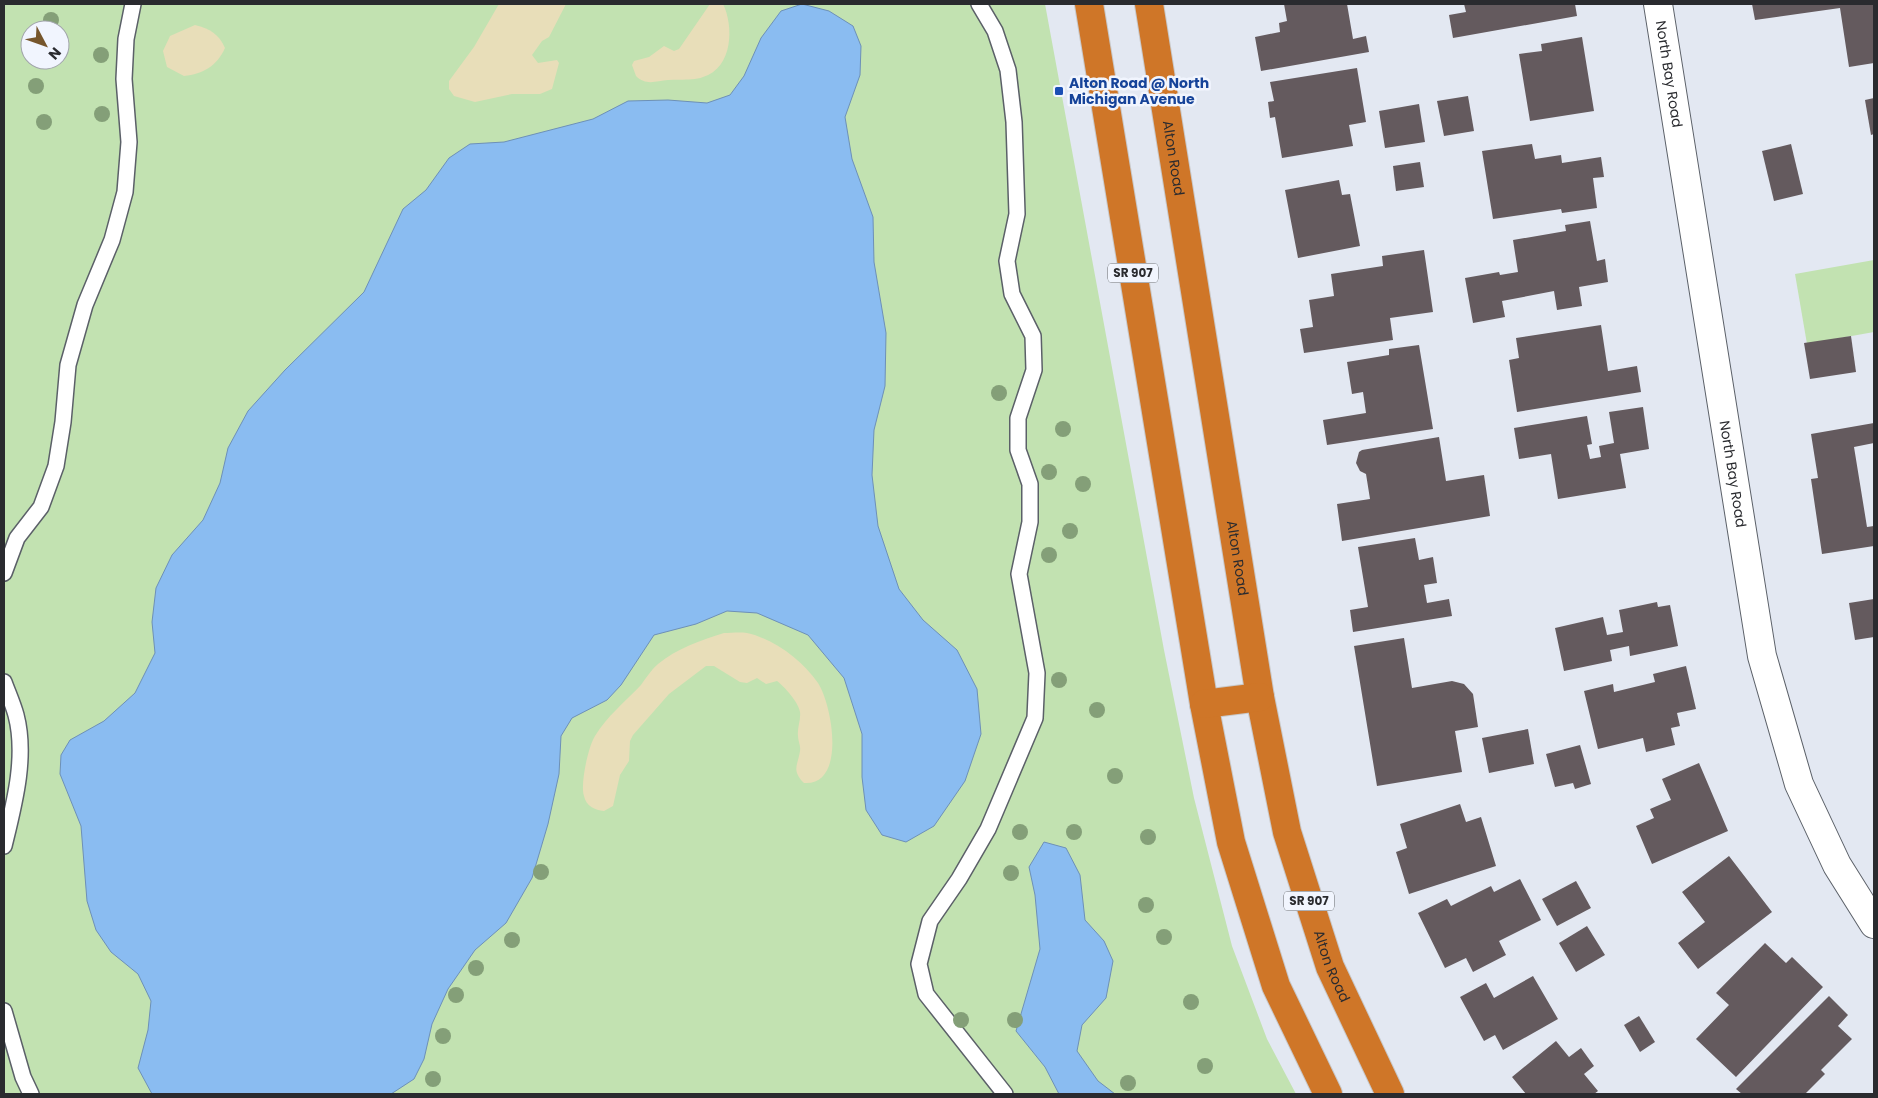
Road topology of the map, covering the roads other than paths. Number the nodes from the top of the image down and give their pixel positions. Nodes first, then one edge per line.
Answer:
1 (133, 4) edge
2 (979, 4) edge
3 (1089, 4) edge
4 (1149, 4) edge
5 (1658, 4) edge
6 (4, 573) edge
7 (4, 682) edge
8 (1260, 697) junction
9 (1204, 704) junction
10 (4, 846) edge
11 (1874, 924) edge
12 (4, 1011) edge
13 (31, 1094) edge
14 (1005, 1094) edge
15 (1328, 1094) edge
16 (1390, 1094) edge

1 - 6 lane
2 - 14 lane
3 - 9 highway, SR 907
4 - 8 highway, Alton Road / SR 907
5 - 11 street, North Bay Road
7 - 10 lane
8 - 9 highway
8 - 16 highway, Alton Road / SR 907
9 - 15 highway, SR 907
12 - 13 lane

